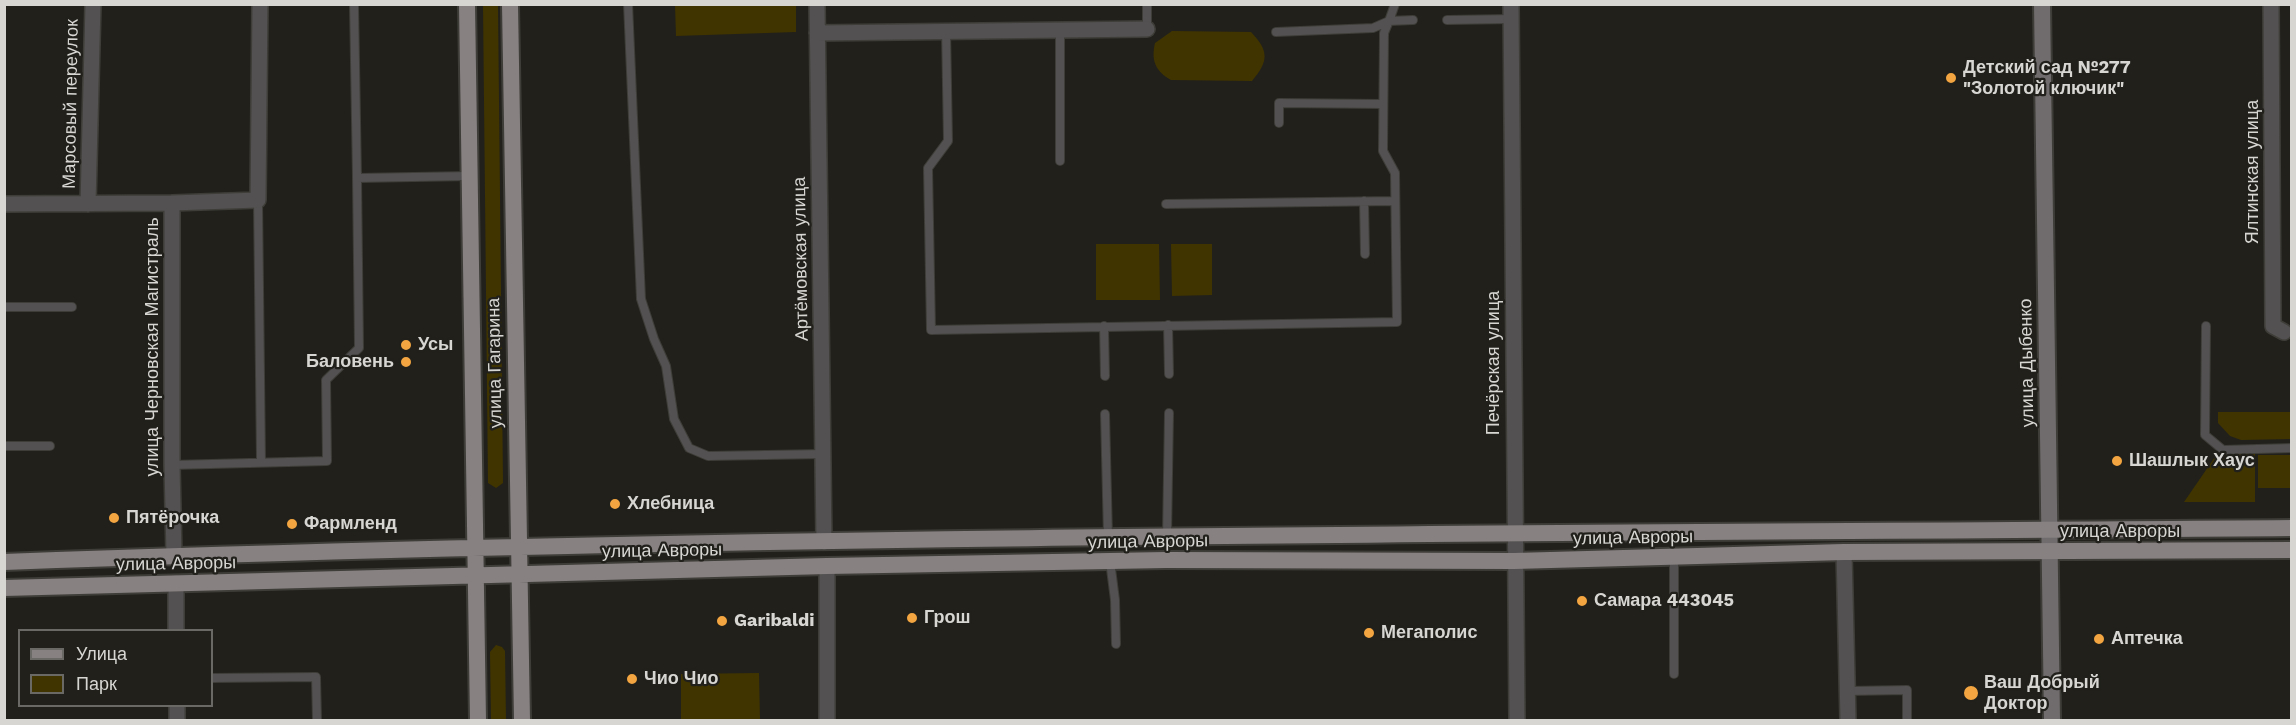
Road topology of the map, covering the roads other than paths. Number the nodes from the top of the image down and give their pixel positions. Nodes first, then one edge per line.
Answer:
1 (93, 4) edge
2 (260, 4) edge
3 (354, 4) edge
4 (467, 4) edge
5 (510, 4) edge
6 (628, 4) edge
7 (817, 4) edge
8 (1147, 4) edge
9 (1395, 4) edge
10 (2042, 4) edge
11 (2271, 4) edge
12 (1511, 12) edge
13 (1413, 20) dead end
14 (1447, 20) dead end
15 (1389, 21) junction
16 (1060, 29) junction
17 (1147, 29) joint
18 (946, 30) junction
19 (1276, 32) dead end
20 (817, 33) junction
21 (1382, 104) junction
22 (1279, 123) dead end
23 (1060, 160) dead end
24 (470, 176) junction
25 (357, 178) junction
26 (258, 200) junction
27 (1364, 201) junction
28 (1395, 201) junction
29 (172, 203) junction
30 (4, 204) edge
31 (88, 204) junction
32 (1166, 204) dead end
33 (1365, 254) dead end
34 (72, 306) dead end
35 (4, 307) edge
36 (1168, 325) junction
37 (1104, 326) junction
38 (2206, 326) dead end
39 (2288, 332) edge
40 (1168, 374) dead end
41 (1105, 376) dead end
42 (1169, 413) dead end
43 (1105, 414) dead end
44 (4, 446) edge
45 (50, 446) dead end
46 (2292, 448) edge
47 (823, 454) junction
48 (261, 462) junction
49 (172, 465) junction
50 (2292, 528) edge
51 (2049, 530) junction
52 (1515, 533) junction
53 (1167, 538) junction
54 (1108, 539) junction
55 (824, 542) junction
56 (518, 548) junction
57 (476, 549) junction
58 (2292, 550) edge
59 (1844, 552) junction
60 (2050, 552) junction
61 (174, 556) junction
62 (1674, 557) junction
63 (1110, 561) junction
64 (1514, 561) junction
65 (4, 562) edge
66 (827, 566) junction
67 (518, 574) junction
68 (476, 576) junction
69 (176, 583) junction
70 (4, 588) edge
71 (176, 629) edge
72 (1116, 644) dead end
73 (1674, 674) dead end
74 (213, 678) edge
75 (1848, 691) junction
76 (317, 720) edge
77 (478, 720) edge
78 (522, 720) edge
79 (827, 720) edge
80 (1517, 720) edge
81 (1848, 720) edge
82 (1908, 720) edge
83 (2052, 720) edge

1 - 31 street, Марсовый переулок
2 - 26 street
3 - 25 lane
4 - 24 main road, улица Гагарина
5 - 56 main road, улица Гагарина
6 - 47 lane
7 - 20 street, Артёмовская улица
8 - 17 lane
9 - 15 lane
10 - 51 main road, улица Дыбенко
11 - 39 street, Ялтинская улица
12 - 14 lane
12 - 52 street, Печёрская улица
13 - 15 lane
15 - 19 lane
15 - 21 lane
16 - 17 street
16 - 18 street
16 - 23 lane
18 - 20 street
18 - 37 lane
20 - 47 street, Артёмовская улица
21 - 22 lane
21 - 28 lane
24 - 25 lane
24 - 57 main road, улица Гагарина
25 - 48 lane
26 - 29 street, улица Черновская Магистраль
26 - 48 lane
27 - 28 lane
27 - 32 lane
27 - 33 lane
28 - 36 lane
29 - 31 street
29 - 49 street, улица Черновская Магистраль
30 - 31 street
34 - 35 lane
36 - 37 lane
36 - 40 lane
37 - 41 lane
38 - 46 lane
42 - 53 lane
43 - 54 lane
44 - 45 lane
47 - 55 street, Артёмовская улица
48 - 49 lane
49 - 61 street, улица Черновская Магистраль
50 - 51 main road, улица Авроры
51 - 52 main road, улица Авроры
51 - 60 main road, улица Дыбенко
52 - 53 main road, улица Авроры
52 - 64 street, Печёрская улица
53 - 54 main road, улица Авроры
54 - 55 main road, улица Авроры
55 - 56 main road, улица Авроры
56 - 57 main road, улица Авроры
56 - 67 main road, улица Гагарина
57 - 61 main road, улица Авроры
57 - 68 main road, улица Гагарина
58 - 60 main road, улица Авроры
59 - 60 main road, улица Авроры
59 - 62 main road, улица Авроры
59 - 75 street
60 - 83 main road, улица Дыбенко
61 - 65 main road, улица Авроры
62 - 64 main road, улица Авроры
62 - 73 lane
63 - 64 main road, улица Авроры
63 - 66 main road, улица Авроры
63 - 72 lane
64 - 80 street, Печёрская улица
66 - 67 main road, улица Авроры
66 - 79 street
67 - 68 main road, улица Авроры
67 - 78 main road, улица Гагарина
68 - 69 main road, улица Авроры
68 - 77 main road, улица Гагарина
69 - 70 main road, улица Авроры
69 - 71 street
74 - 76 lane
75 - 81 street
75 - 82 lane

